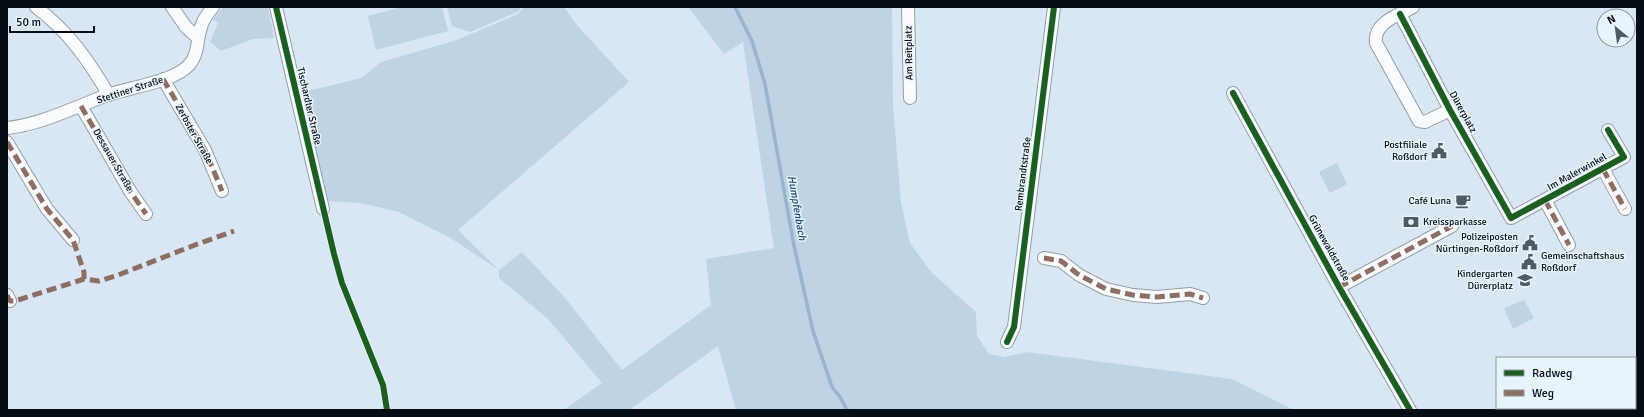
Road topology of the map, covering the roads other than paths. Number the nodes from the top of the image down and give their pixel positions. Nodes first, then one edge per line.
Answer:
1 (36, 7) edge
2 (172, 7) edge
3 (213, 7) edge
4 (276, 7) edge
5 (908, 7) edge
6 (1054, 7) edge
7 (1413, 7) edge
8 (1400, 14) junction
9 (198, 38) junction
10 (163, 79) junction
11 (1233, 93) dead end
12 (109, 95) junction
13 (910, 98) dead end
14 (81, 106) junction
15 (1450, 110) junction
16 (7, 128) edge
17 (1608, 130) dead end
18 (7, 142) edge
19 (1603, 169) junction
20 (222, 191) dead end
21 (1545, 200) junction
22 (323, 209) dead end
23 (1624, 209) dead end
24 (146, 214) dead end
25 (1511, 218) joint
26 (1452, 226) dead end
27 (72, 240) dead end
28 (1569, 245) dead end
29 (1044, 258) dead end
30 (1339, 287) junction
31 (1203, 298) dead end
32 (1008, 342) dead end
33 (1410, 410) edge

1 - 12 street
2 - 9 street
3 - 9 street, Stettiner Straße
4 - 22 street, Tischardter Straße
5 - 13 street, Am Reitplatz
6 - 32 street, Rembrandtstraße
7 - 8 street
8 - 15 street, Dürerplatz
8 - 15 street, Dürerplatz
9 - 10 street, Stettiner Straße
10 - 12 street, Stettiner Straße
10 - 20 street, Zerbster Straße
11 - 30 street, Grünewaldstraße
12 - 14 street, Stettiner Straße
14 - 16 street, Stettiner Straße
14 - 24 street, Dessauer Straße
15 - 25 street, Dürerplatz
17 - 19 street, Im Malerwinkel
18 - 27 street
19 - 21 street, Im Malerwinkel
19 - 23 street, Im Malerwinkel
21 - 25 street, Im Malerwinkel
21 - 28 street, Im Malerwinkel
26 - 30 street
29 - 31 street
30 - 33 street, Grünewaldstraße

